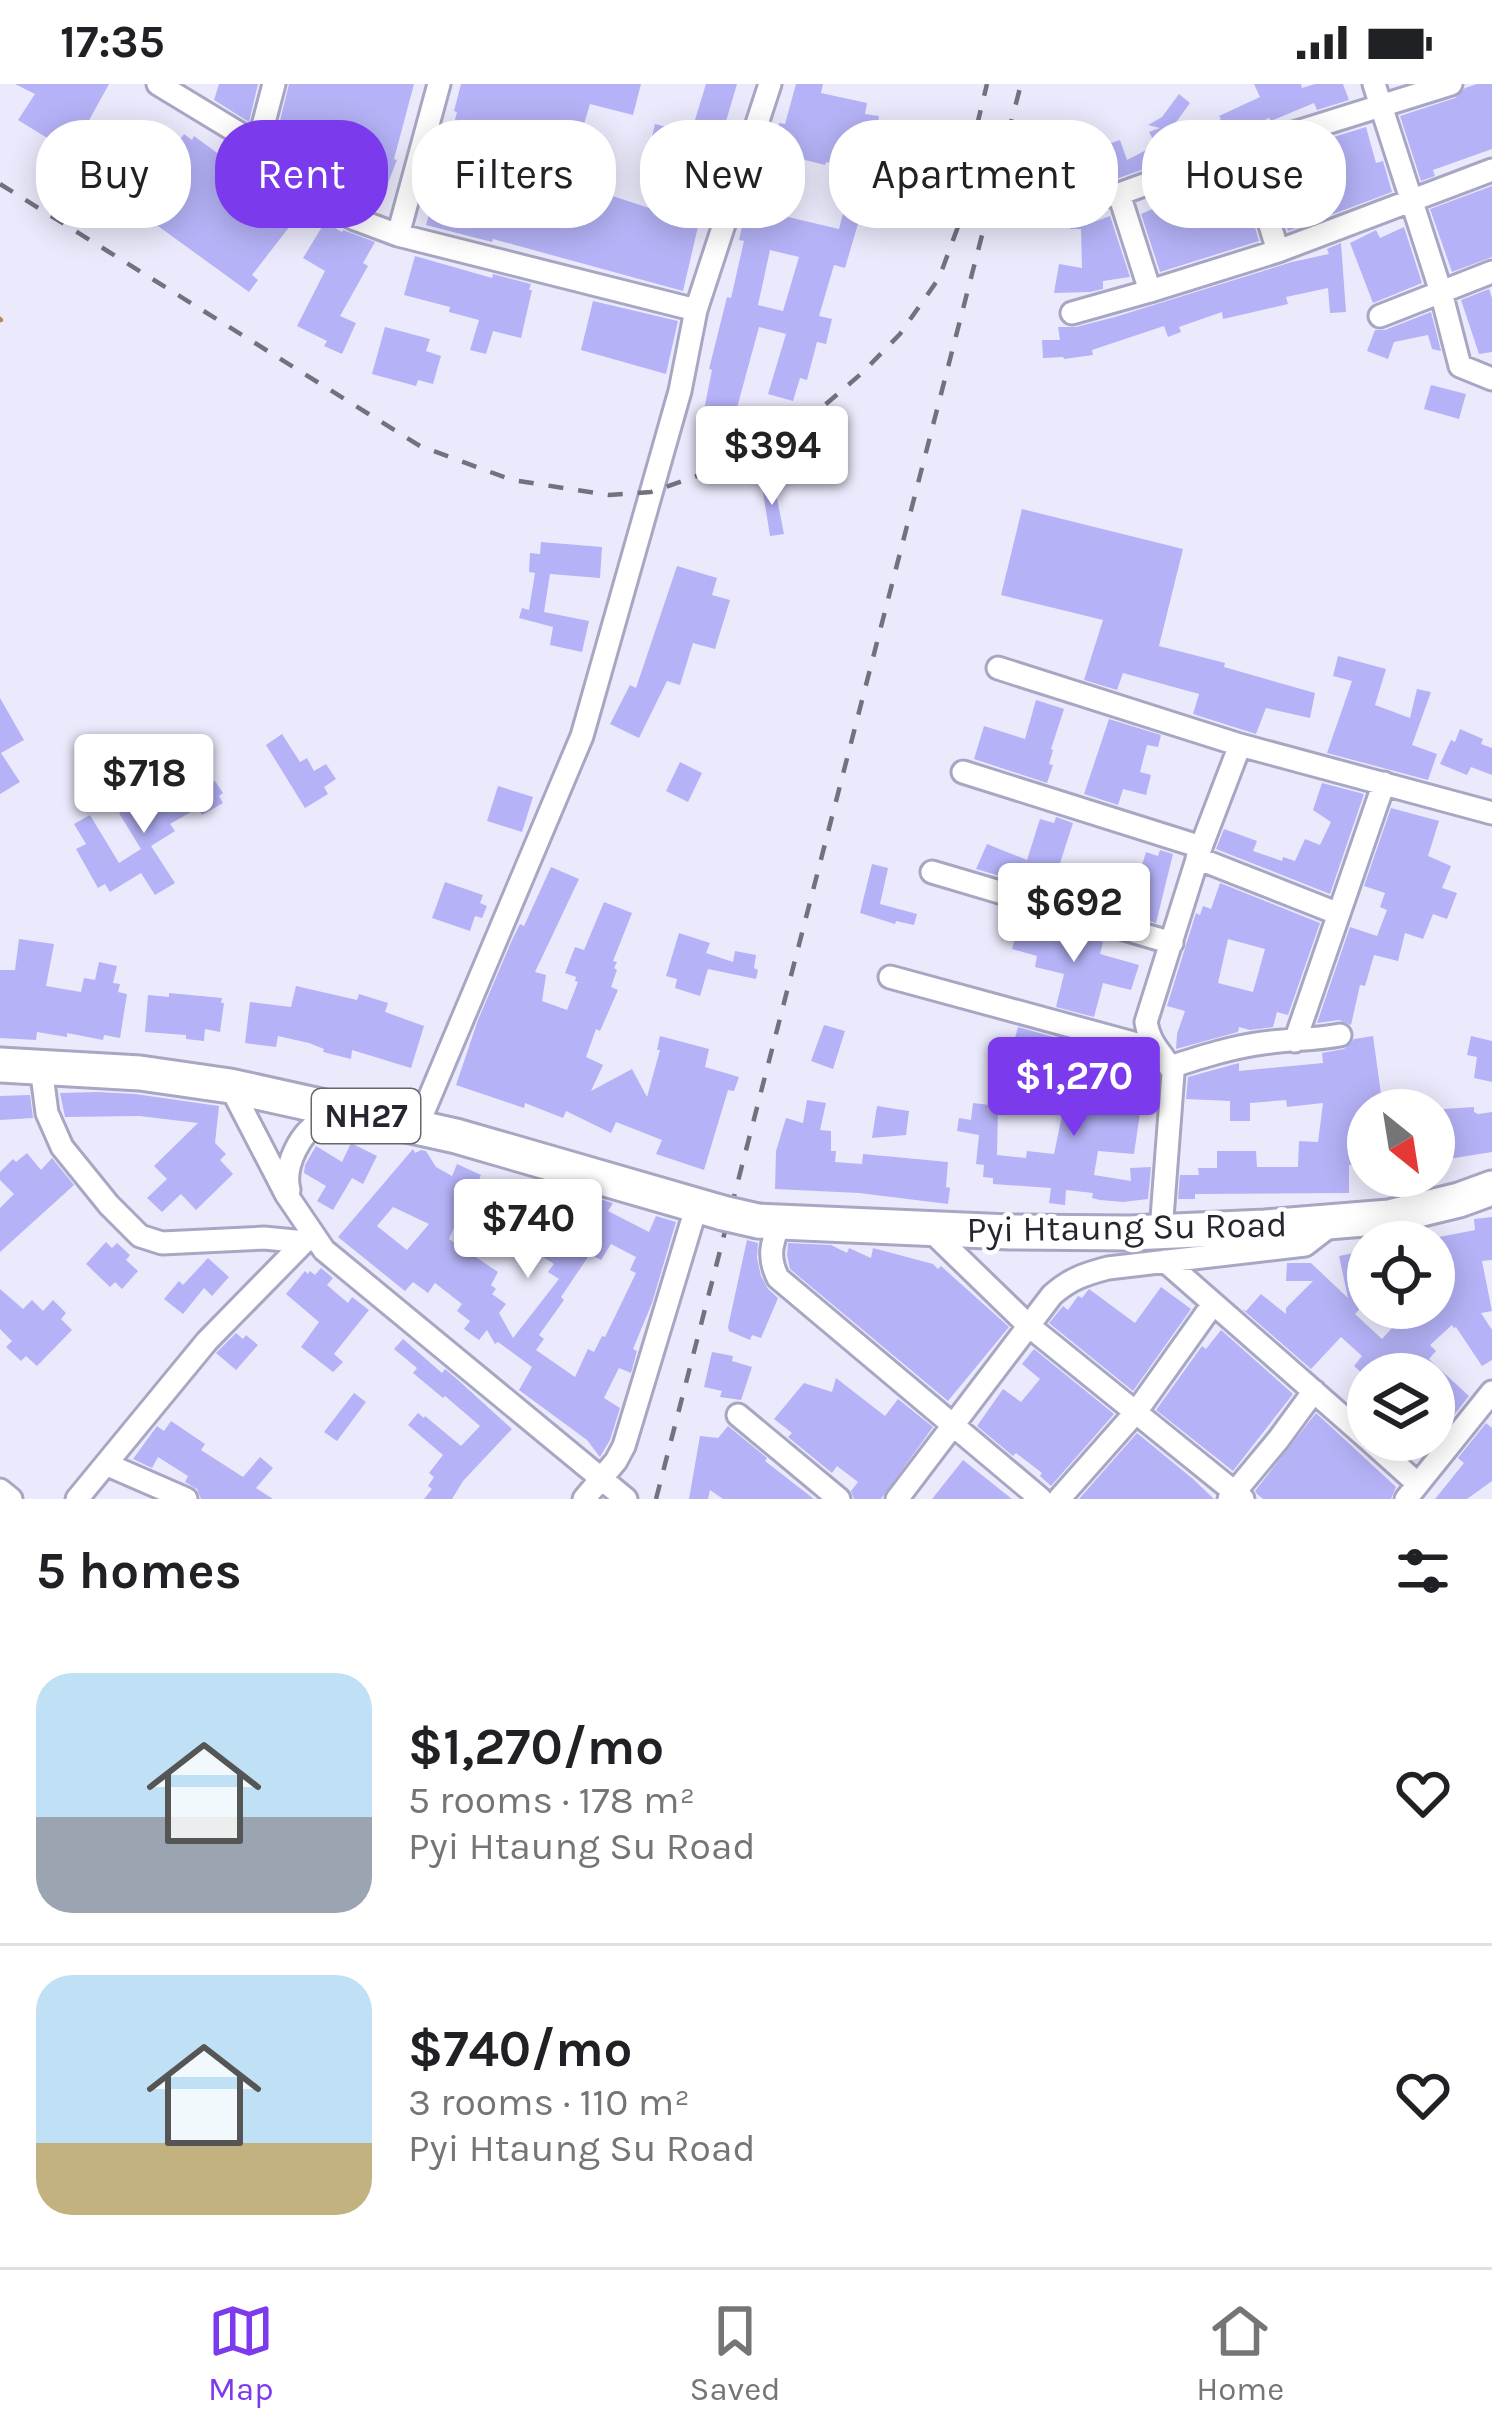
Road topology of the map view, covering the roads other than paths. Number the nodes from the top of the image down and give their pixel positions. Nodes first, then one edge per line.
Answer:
1 (158, 84) edge
2 (274, 84) edge
3 (439, 84) edge
4 (770, 84) edge
5 (1374, 84) edge
6 (1451, 84) edge
7 (1381, 107) junction
8 (218, 120) edge
9 (265, 120) edge
10 (1338, 120) edge
11 (1492, 170) edge
12 (1142, 186) edge
13 (1119, 194) joint
14 (1412, 199) junction
15 (381, 228) edge
16 (1271, 228) edge
17 (398, 235) junction
18 (1278, 250) junction
19 (1492, 272) edge
20 (1150, 291) junction
21 (1441, 292) junction
22 (696, 310) junction
23 (1072, 313) dead end
24 (1380, 316) dead end
25 (1492, 379) edge
26 (998, 668) dead end
27 (1240, 745) junction
28 (963, 772) dead end
29 (1384, 783) junction
30 (1492, 813) edge
31 (1199, 852) junction
32 (932, 872) dead end
33 (1339, 914) junction
34 (1172, 943) junction
35 (890, 977) dead end
36 (1340, 1035) dead end
37 (1294, 1041) junction
38 (1155, 1048) junction
39 (0, 1065) edge
40 (41, 1066) junction
41 (1170, 1067) junction
42 (230, 1086) junction
43 (368, 1117) junction
44 (417, 1127) junction
45 (1492, 1189) edge
46 (292, 1203) junction
47 (710, 1209) junction
48 (769, 1221) junction
49 (930, 1230) junction
50 (308, 1238) junction
51 (1163, 1246) junction
52 (1214, 1304) junction
53 (1030, 1326) junction
54 (1314, 1390) junction
55 (1492, 1392) edge
56 (1136, 1412) junction
57 (738, 1415) dead end
58 (1347, 1419) edge
59 (954, 1424) junction
60 (1387, 1461) edge
61 (108, 1465) junction
62 (601, 1478) junction
63 (0, 1490) edge
64 (1412, 1491) edge
65 (1236, 1497) edge
66 (10, 1499) edge
67 (77, 1499) edge
68 (186, 1499) edge
69 (584, 1499) edge
70 (626, 1499) edge
71 (839, 1499) edge
72 (897, 1499) edge
73 (1041, 1499) edge
74 (1059, 1499) edge

1 - 8 street
2 - 9 street
3 - 17 street
4 - 22 street
5 - 7 street
6 - 7 street
7 - 10 street
7 - 14 street
11 - 14 street
12 - 13 street
13 - 20 street
14 - 18 street
14 - 21 street
15 - 17 street
16 - 18 street
17 - 22 street
18 - 20 street
19 - 21 street
20 - 23 street
21 - 24 street
21 - 25 street
22 - 44 street
26 - 27 street
27 - 29 street
27 - 31 street
28 - 31 street
29 - 30 street
29 - 33 street
31 - 33 street
31 - 34 street
32 - 34 street
33 - 37 street
34 - 38 street
35 - 38 street
36 - 37 street
37 - 41 street
38 - 41 street
39 - 40 highway, NH27
40 - 42 highway, NH27
40 - 50 street
41 - 51 street
42 - 43 highway, NH27
42 - 46 street
43 - 44 highway, NH27
43 - 46 street
44 - 47 highway, NH27
45 - 51 highway, Pyi Htaung Su Road / NH27
46 - 50 street
47 - 48 highway, NH27, bridge
47 - 62 street
48 - 49 highway, Pyi Htaung Su Road / NH27
48 - 59 street
49 - 51 highway, Pyi Htaung Su Road / NH27
49 - 53 street
50 - 61 street
50 - 62 street
51 - 52 street
51 - 53 street
52 - 54 street
52 - 56 street
53 - 56 street
53 - 59 street
54 - 58 street
54 - 65 street
55 - 64 street
56 - 65 street
56 - 74 street
57 - 71 street
59 - 72 street
59 - 73 street
60 - 64 street
61 - 67 street
61 - 68 street
62 - 69 street
62 - 70 street
63 - 66 street

